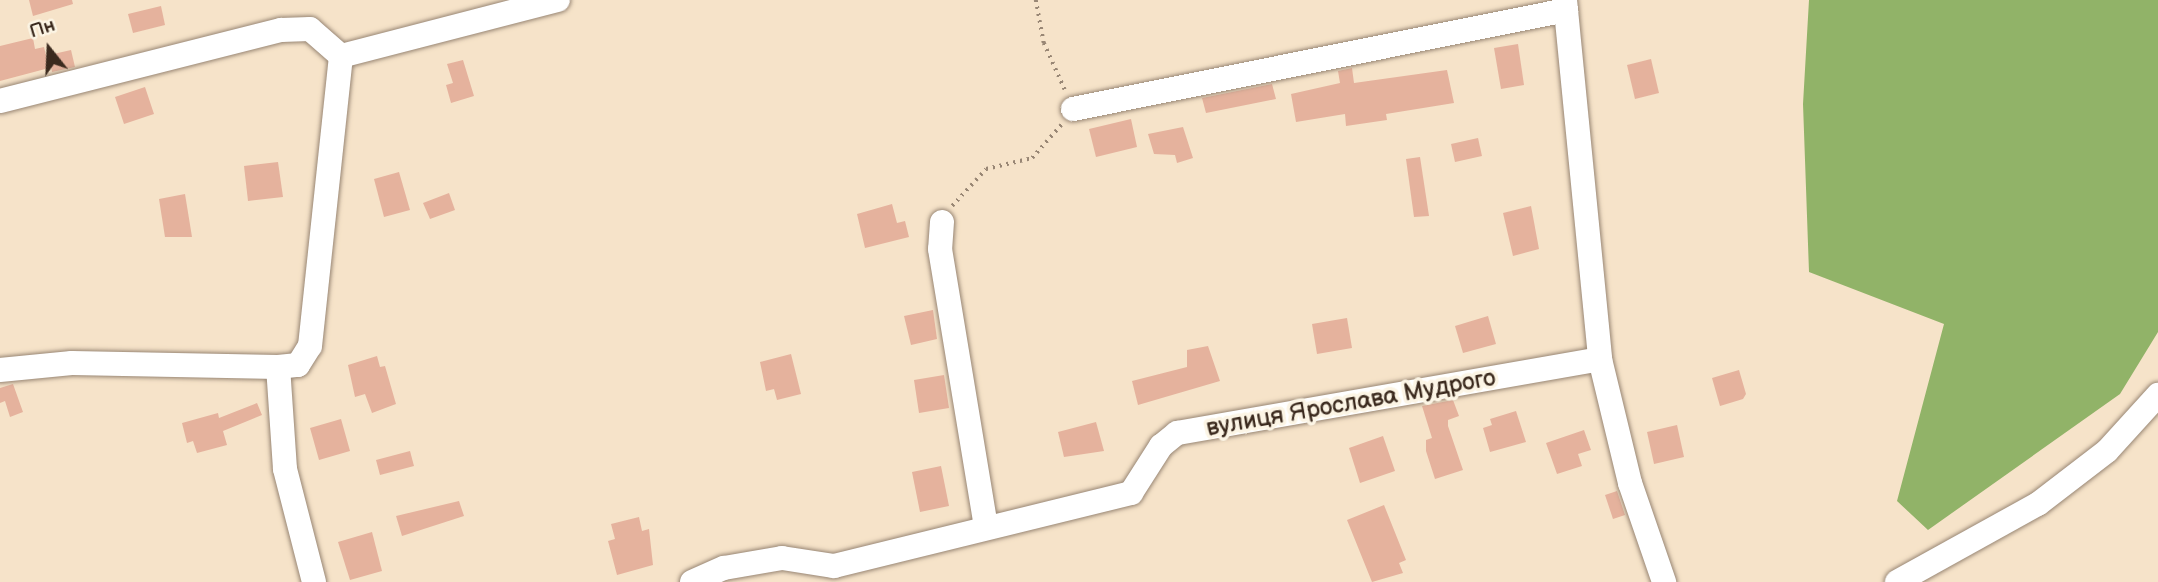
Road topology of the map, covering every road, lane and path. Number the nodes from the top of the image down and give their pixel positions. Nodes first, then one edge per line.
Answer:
1 (558, 0) edge
2 (1036, 0) edge
3 (1566, 5) edge
4 (341, 56) junction
5 (0, 101) edge
6 (1073, 109) junction
7 (942, 222) joint
8 (1600, 359) junction
9 (278, 367) junction
10 (0, 370) edge
11 (2158, 395) edge
12 (986, 527) junction
13 (314, 582) edge
14 (692, 582) edge
15 (1664, 582) edge
16 (1898, 582) edge

1 - 4 street
2 - 6 path
3 - 6 street
3 - 8 street
4 - 5 street
4 - 9 street
6 - 7 path
7 - 12 street
8 - 12 street, вулиця Ярослава Мудрого
8 - 15 street
9 - 10 street
9 - 13 street
11 - 16 street
12 - 14 street

